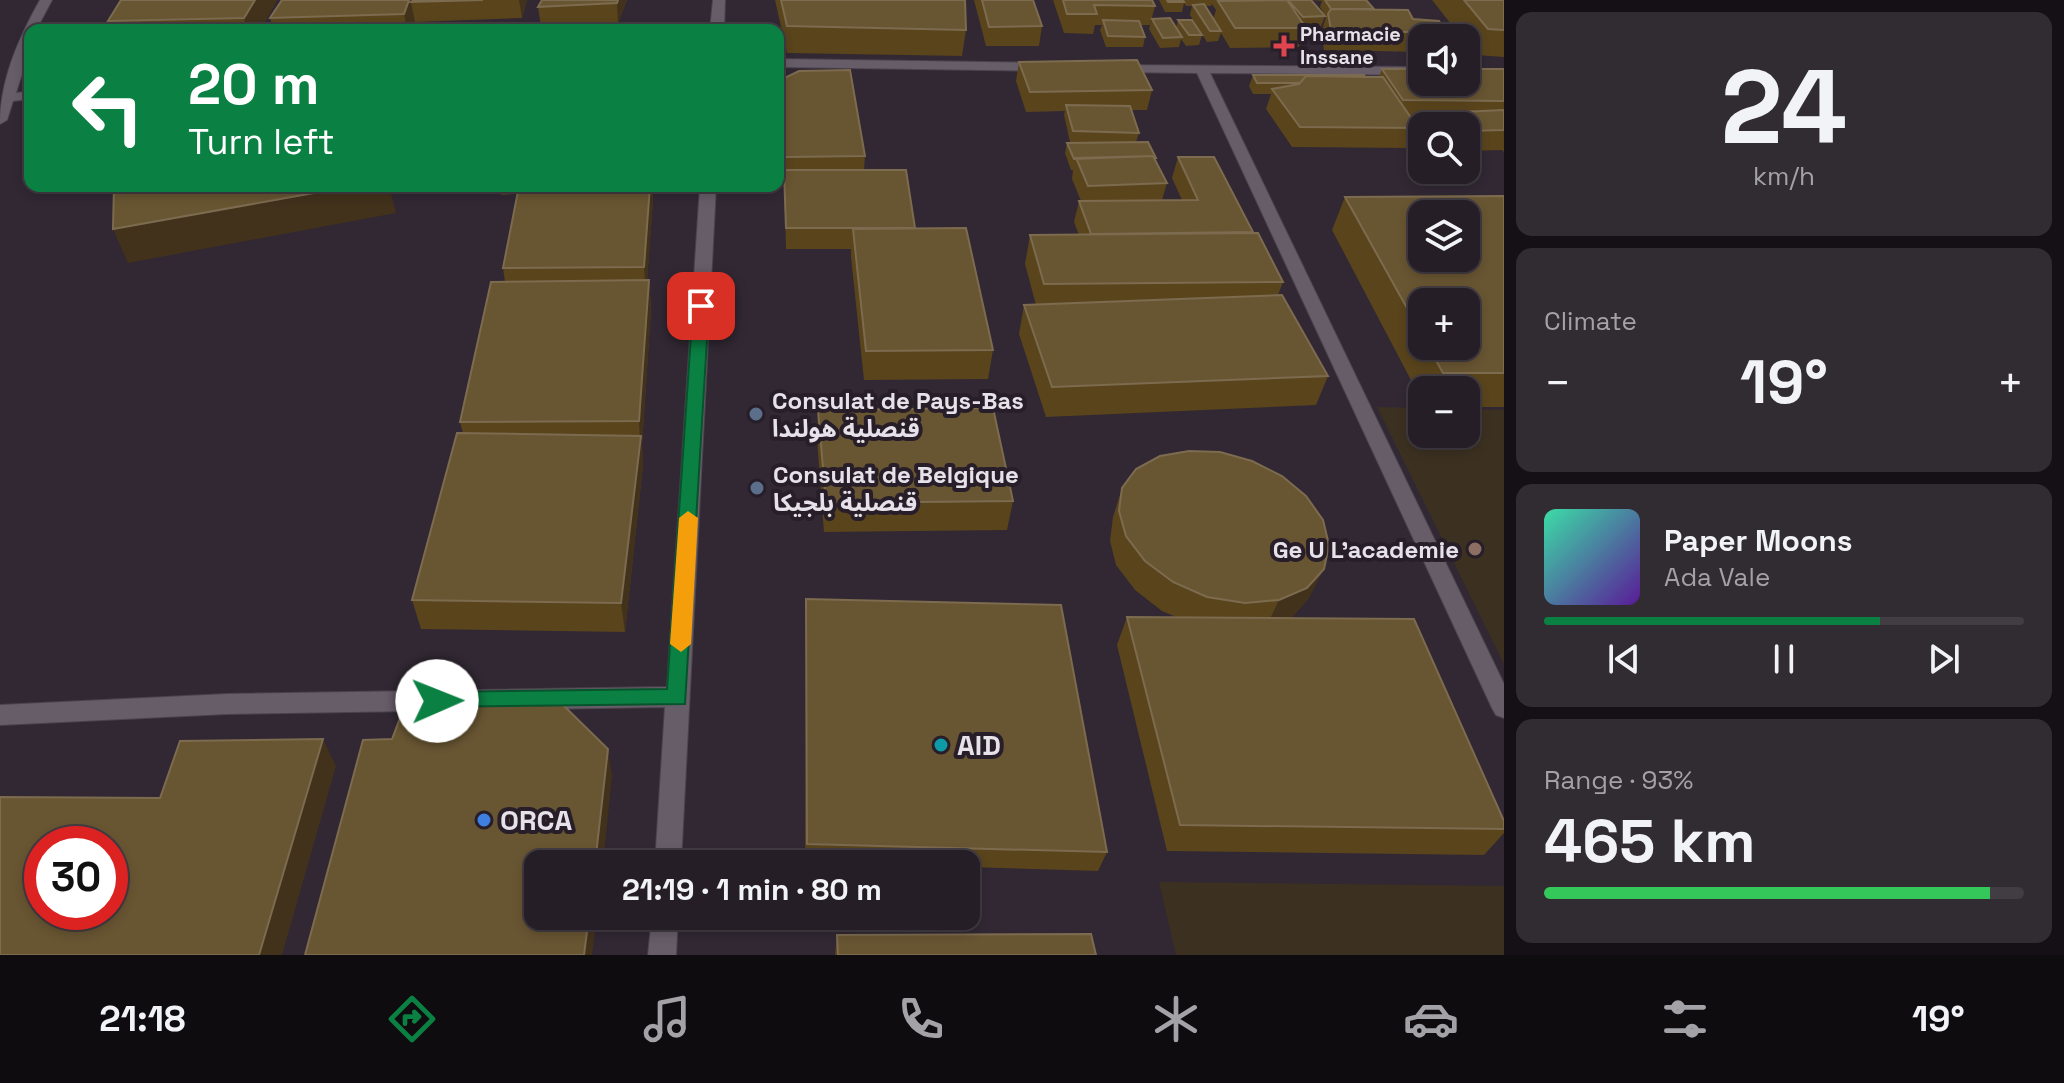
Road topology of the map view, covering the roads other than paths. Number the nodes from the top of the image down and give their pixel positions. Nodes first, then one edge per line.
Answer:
1 (46, 0) edge
2 (719, 0) edge
3 (33, 24) edge
4 (717, 24) edge
5 (24, 41) edge
6 (784, 63) edge
7 (1061, 68) edge
8 (1092, 68) edge
9 (1202, 70) junction
10 (1408, 71) edge
11 (6, 75) edge
12 (24, 96) edge
13 (3, 99) edge
14 (0, 120) edge
15 (708, 192) edge
16 (677, 697) junction
17 (1504, 708) edge
18 (0, 715) edge
19 (669, 850) edge
20 (664, 930) edge
21 (662, 955) edge

1 - 3 street
2 - 4 street
5 - 11 street
6 - 7 street
8 - 9 street
9 - 10 street
9 - 17 street
11 - 13 street
12 - 13 street
13 - 14 street
15 - 16 street
16 - 18 street
16 - 19 street
20 - 21 street

